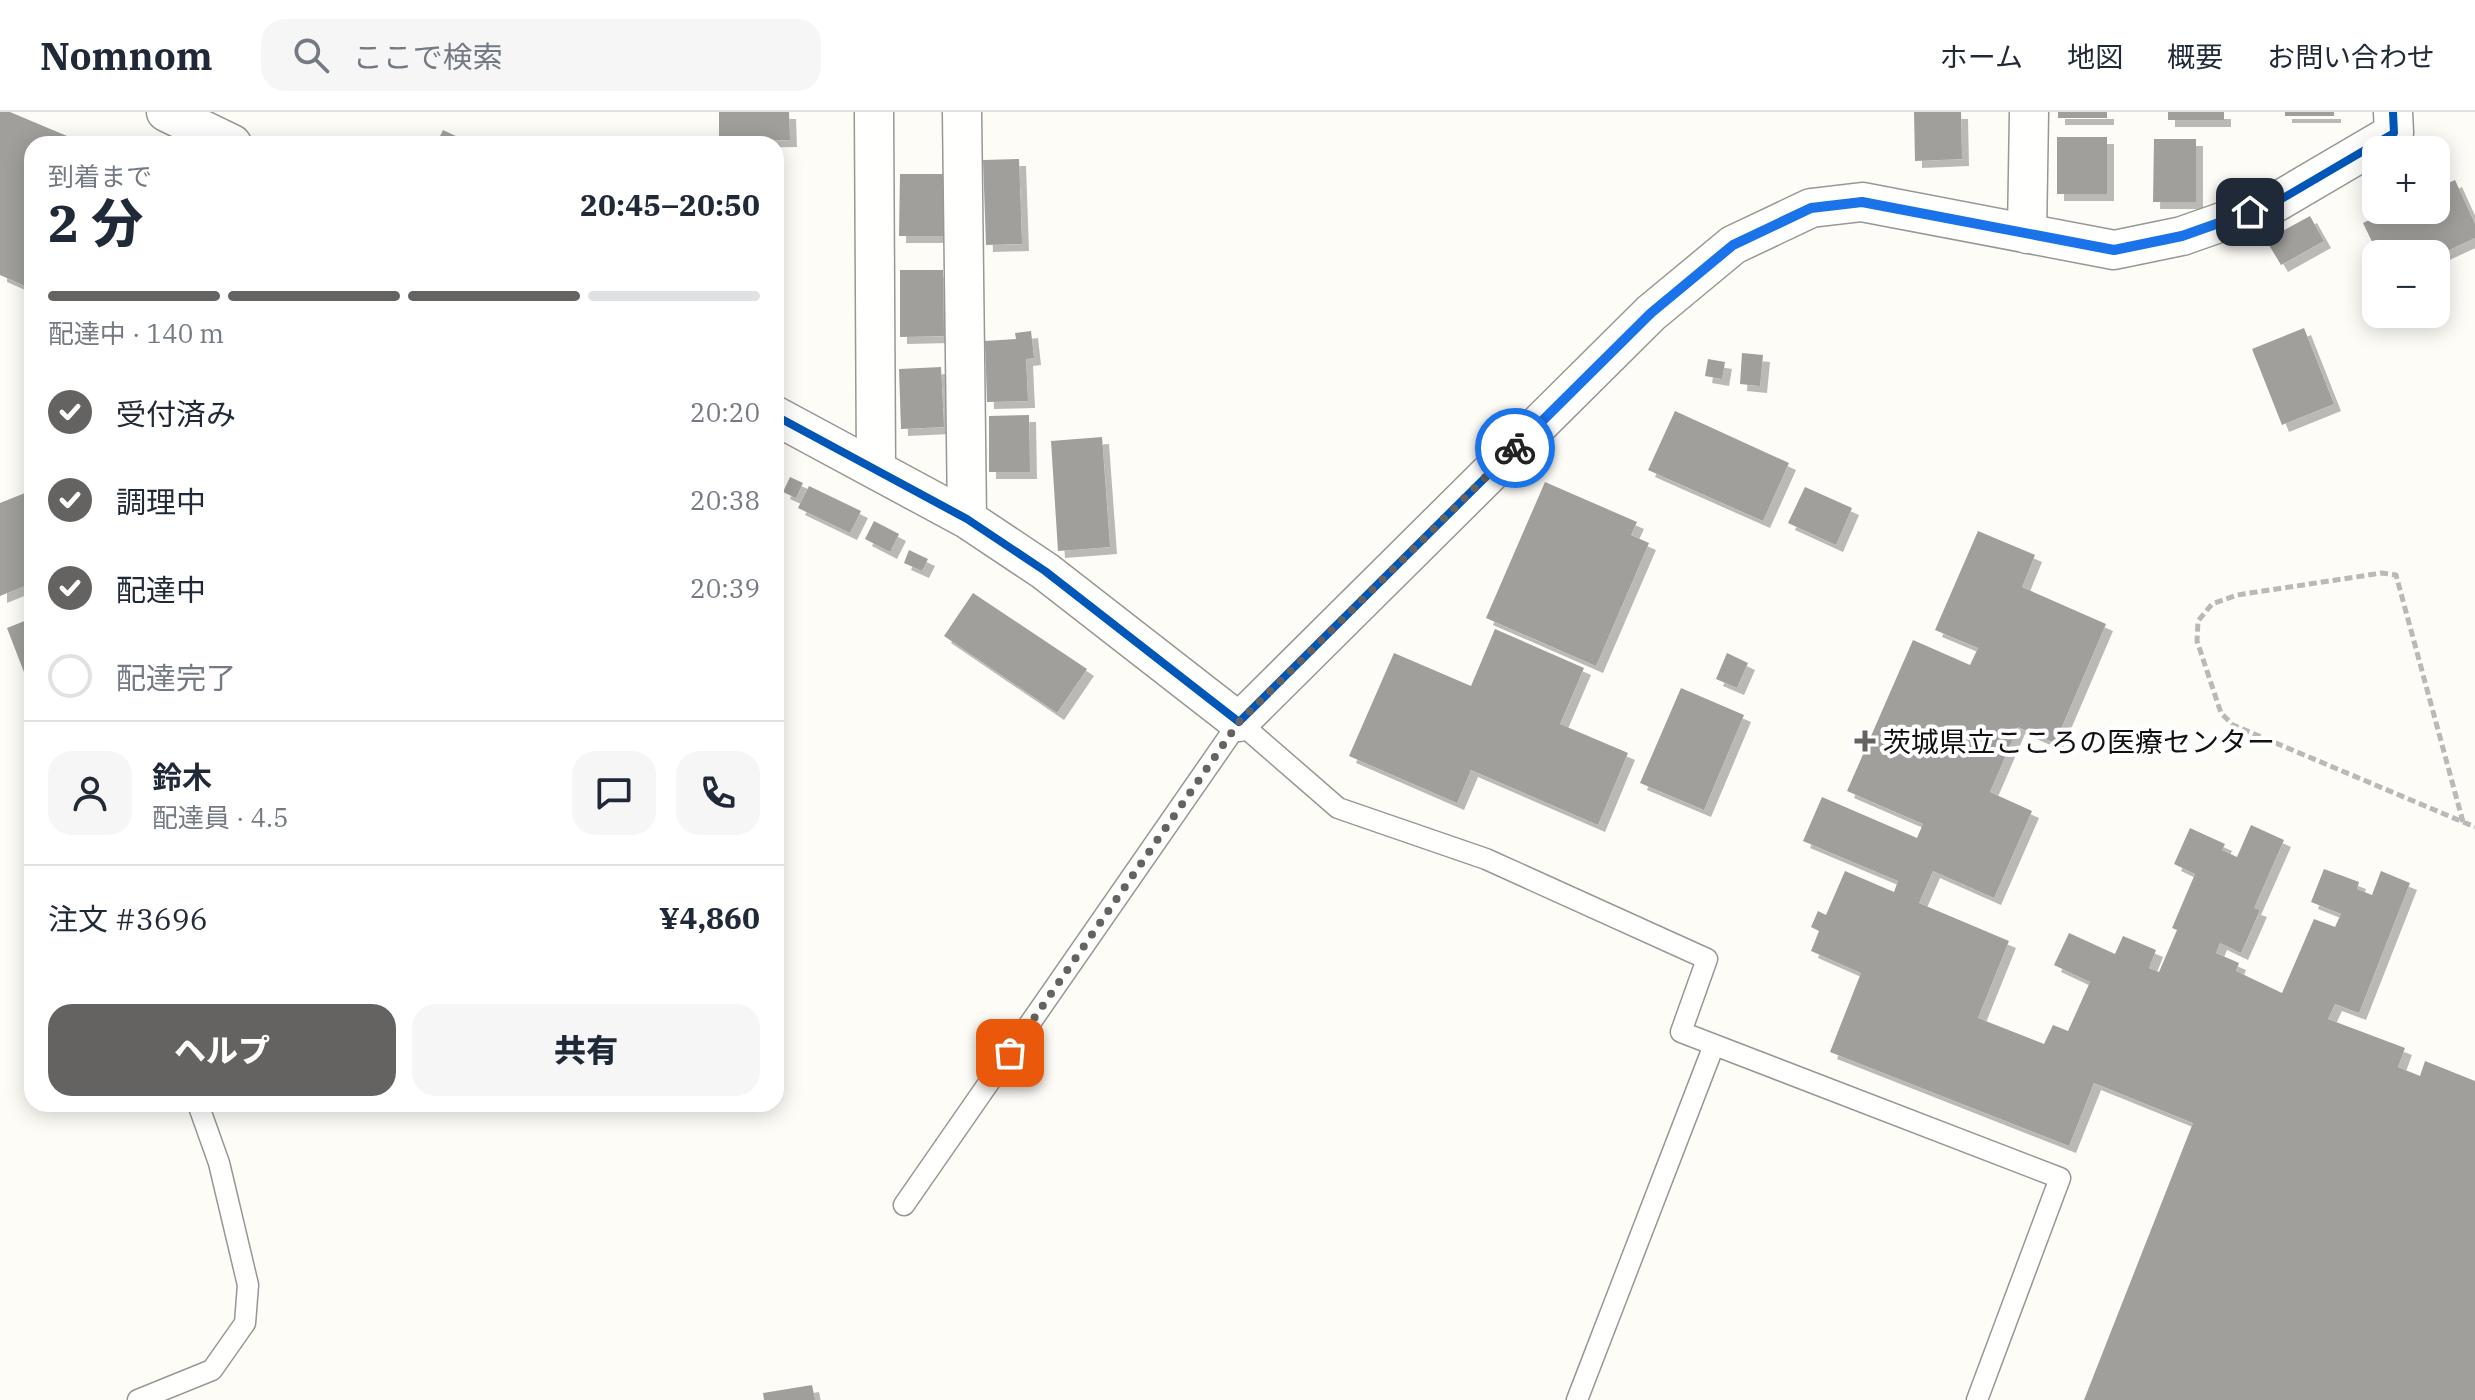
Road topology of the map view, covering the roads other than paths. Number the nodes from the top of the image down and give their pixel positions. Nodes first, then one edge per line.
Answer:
1 (166, 112) edge
2 (874, 112) edge
3 (962, 112) edge
4 (2029, 112) edge
5 (2393, 112) edge
6 (216, 136) edge
7 (2027, 234) junction
8 (784, 420) edge
9 (876, 469) junction
10 (967, 519) junction
11 (1239, 722) junction
12 (1714, 1045) junction
13 (201, 1112) edge
14 (904, 1205) dead end
15 (138, 1400) edge
16 (1577, 1400) edge
17 (1977, 1400) edge

1 - 6 street
2 - 9 street
3 - 10 street
4 - 7 street
5 - 7 street
7 - 11 street
8 - 9 street
9 - 10 street
10 - 11 street
11 - 12 lane
11 - 14 lane
12 - 16 lane
12 - 17 lane
13 - 15 lane

